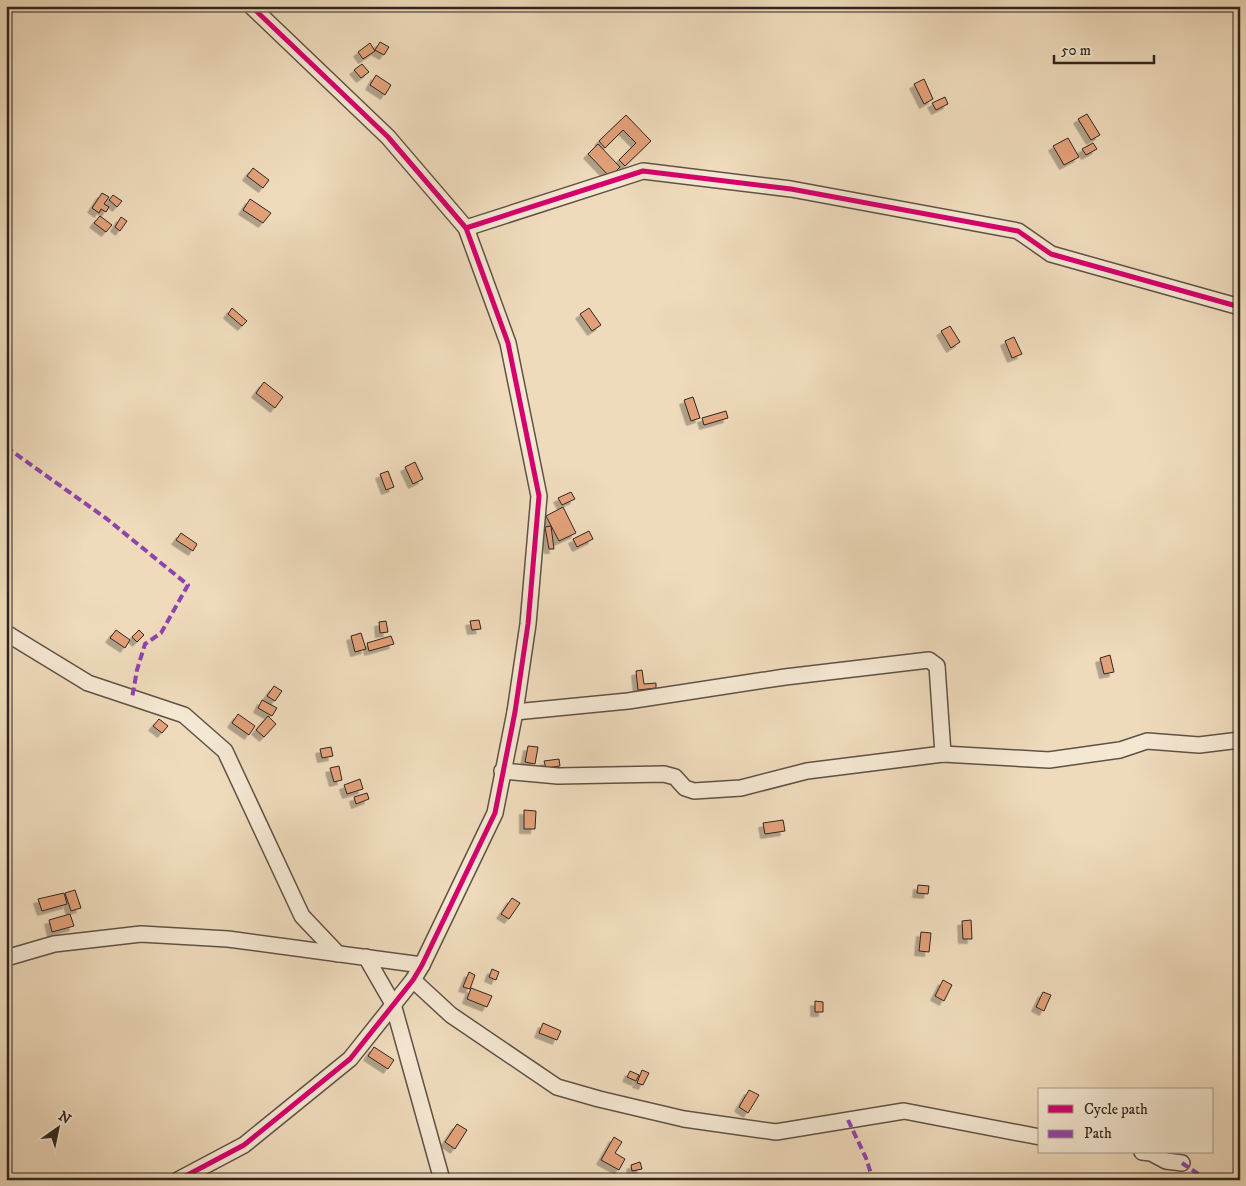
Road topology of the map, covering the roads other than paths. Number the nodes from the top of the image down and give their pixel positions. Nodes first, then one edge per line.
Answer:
1 (251, 6) edge
2 (466, 228) junction
3 (1240, 307) edge
4 (6, 633) edge
5 (515, 712) junction
6 (1240, 740) edge
7 (943, 754) junction
8 (502, 771) junction
9 (338, 954) junction
10 (6, 958) edge
11 (366, 958) junction
12 (422, 965) junction
13 (413, 980) junction
14 (393, 1004) junction
15 (1038, 1137) edge
16 (1147, 1154) edge
17 (1182, 1163) dead end
18 (178, 1180) edge
19 (442, 1180) edge

1 - 2 street
2 - 3 street
2 - 5 street
4 - 9 street
5 - 7 street
5 - 8 street
6 - 7 street
7 - 8 street
8 - 12 street
9 - 10 street
9 - 11 street
11 - 12 street
11 - 14 street
12 - 13 street
13 - 14 street
13 - 15 street
14 - 18 street
14 - 19 street
16 - 17 street

